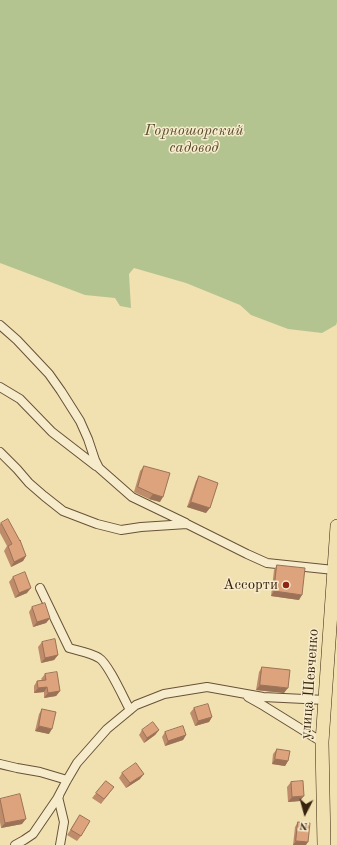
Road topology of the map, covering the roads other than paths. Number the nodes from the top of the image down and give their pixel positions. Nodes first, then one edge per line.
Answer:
1 (0, 324) edge
2 (0, 387) edge
3 (0, 452) edge
4 (99, 468) junction
5 (187, 524) junction
6 (337, 526) edge
7 (334, 570) junction
8 (40, 588) dead end
9 (238, 692) junction
10 (325, 700) junction
11 (130, 710) junction
12 (322, 742) junction
13 (0, 764) edge
14 (67, 780) junction
15 (59, 796) junction
16 (15, 845) edge
17 (60, 845) edge
18 (324, 845) edge

1 - 4 street
2 - 4 street
3 - 5 street
4 - 5 street
5 - 7 street
6 - 7 main road, улица Шевченко
7 - 10 main road, улица Шевченко
8 - 11 street
9 - 10 street
9 - 11 street
9 - 12 street
10 - 12 main road, улица Шевченко
11 - 14 street
12 - 18 main road, улица Шевченко
13 - 14 street
14 - 15 street
15 - 16 street
15 - 17 street

